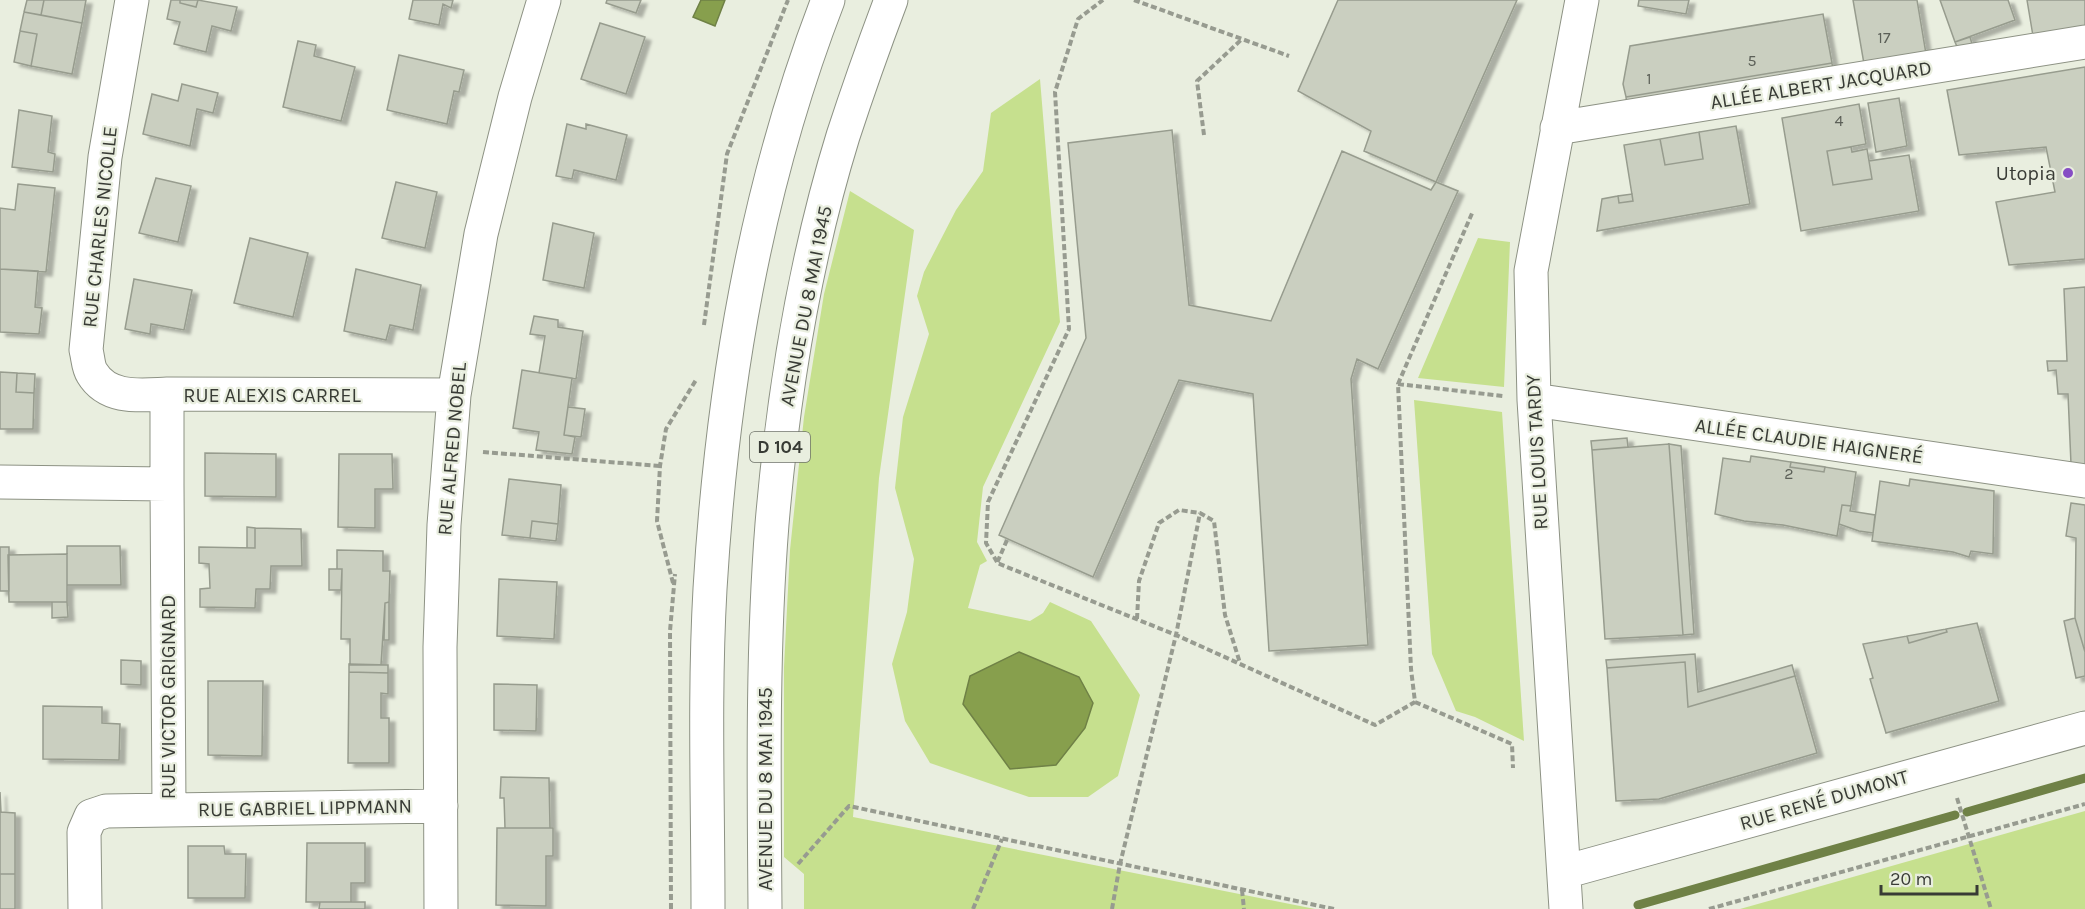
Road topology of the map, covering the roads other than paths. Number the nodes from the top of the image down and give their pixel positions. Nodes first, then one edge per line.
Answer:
1 (132, 0) edge
2 (544, 0) edge
3 (828, 0) edge
4 (891, 0) edge
5 (1582, 0) edge
6 (2085, 42) edge
7 (1557, 128) junction
8 (167, 394) junction
9 (454, 395) junction
10 (1534, 400) junction
11 (2085, 481) edge
12 (0, 482) edge
13 (167, 484) junction
14 (2085, 728) edge
15 (441, 806) junction
16 (169, 810) junction
17 (1564, 872) junction
18 (85, 909) edge
19 (441, 909) edge
20 (708, 909) edge
21 (765, 909) edge
22 (1566, 909) edge

1 - 8 street, RUE CHARLES NICOLLE
2 - 9 street, RUE ALFRED NOBEL
3 - 20 street, D 104
4 - 21 street, AVENUE DU 8 MAI 1945 / D 104
5 - 7 street, RUE LOUIS TARDY
6 - 7 street, ALLÉE ALBERT JACQUARD
7 - 10 street, RUE LOUIS TARDY
8 - 9 street, RUE ALEXIS CARREL
8 - 13 street, RUE ALEXIS CARREL
9 - 15 street, RUE ALFRED NOBEL
10 - 11 street, ALLÉE CLAUDIE HAIGNERÉ
10 - 17 street, RUE LOUIS TARDY
12 - 13 street
13 - 16 street, RUE VICTOR GRIGNARD
14 - 17 street, RUE RENÉ DUMONT
15 - 16 street, RUE GABRIEL LIPPMANN
15 - 19 street, RUE ALFRED NOBEL
16 - 18 street, RUE VICTOR GRIGNARD
17 - 22 street, RUE LOUIS TARDY

